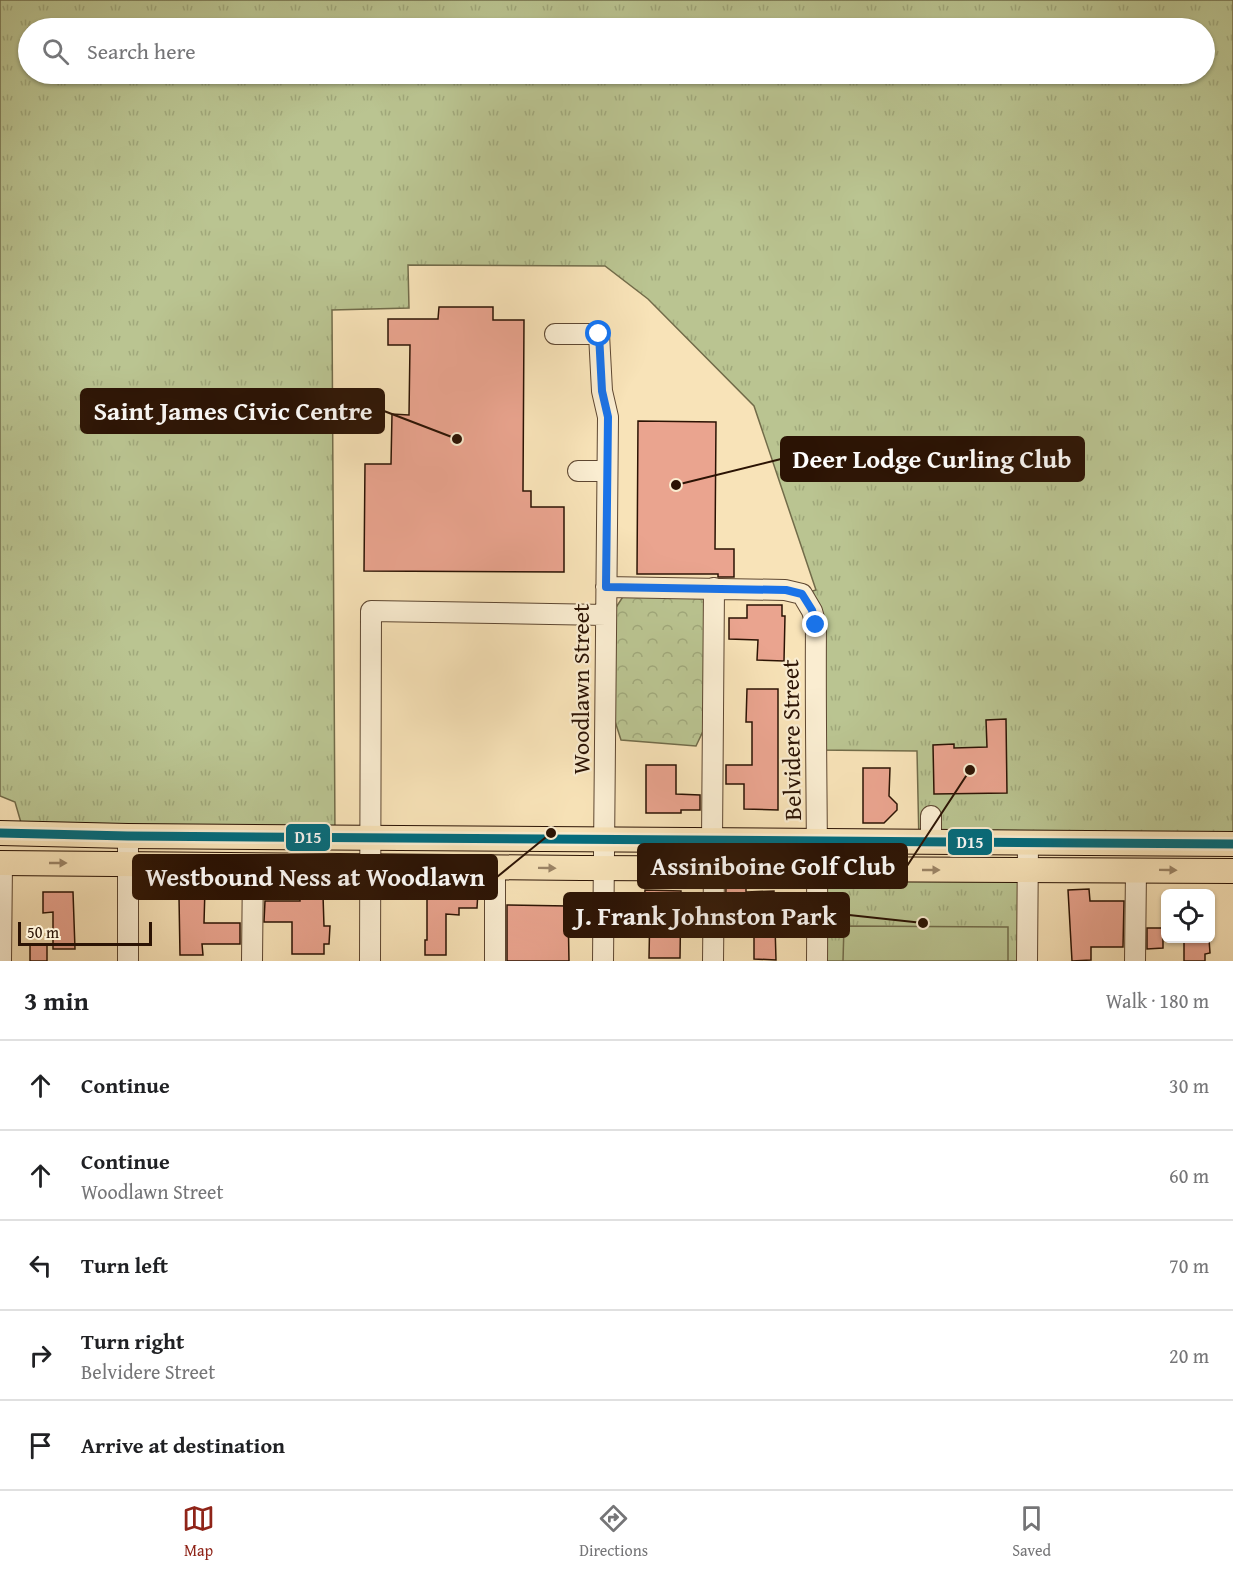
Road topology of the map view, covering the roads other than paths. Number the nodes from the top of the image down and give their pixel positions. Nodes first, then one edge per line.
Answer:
1 (555, 334) dead end
2 (578, 471) dead end
3 (607, 471) junction
4 (606, 587) junction
5 (714, 588) junction
6 (606, 615) junction
7 (931, 816) dead end
8 (0, 833) edge
9 (128, 836) junction
10 (371, 837) junction
11 (604, 839) junction
12 (712, 840) junction
13 (818, 841) junction
14 (931, 843) junction
15 (1028, 843) junction
16 (1233, 844) edge
17 (1, 863) edge
18 (129, 864) junction
19 (253, 864) junction
20 (371, 866) junction
21 (495, 867) junction
22 (604, 868) junction
23 (714, 869) junction
24 (818, 869) junction
25 (1028, 870) junction
26 (1136, 870) junction
27 (1233, 871) edge
28 (1, 961) edge
29 (128, 961) edge
30 (252, 961) edge
31 (370, 961) edge
32 (495, 961) edge
33 (603, 961) edge
34 (713, 961) edge
35 (817, 961) edge
36 (1028, 961) edge
37 (1135, 961) edge

1 - 3 street, Woodlawn Street
2 - 3 street
3 - 4 street, Woodlawn Street
4 - 5 street
4 - 6 street, Woodlawn Street
5 - 12 street
5 - 13 street, Belvidere Street
6 - 10 street
6 - 11 street, Woodlawn Street
7 - 14 street
8 - 9 main road
9 - 10 main road
9 - 18 street
10 - 11 main road
10 - 20 street
11 - 12 main road
11 - 22 street, Woodlawn Street
12 - 13 main road
13 - 14 main road
13 - 24 street, Belvidere Street
14 - 15 main road
15 - 16 main road
15 - 25 street
17 -> 18 main road
17 - 28 street
18 - 19 main road
18 - 29 street
19 - 20 main road
19 - 30 street
20 - 21 main road
20 - 31 street
21 -> 22 main road
21 - 32 street
22 - 23 main road
22 - 33 street, Woodlawn Street
23 - 24 main road
23 - 34 street
24 -> 25 main road
24 - 35 street, Belvidere Street
25 - 26 main road
25 - 36 street
26 -> 27 main road
26 - 37 street

